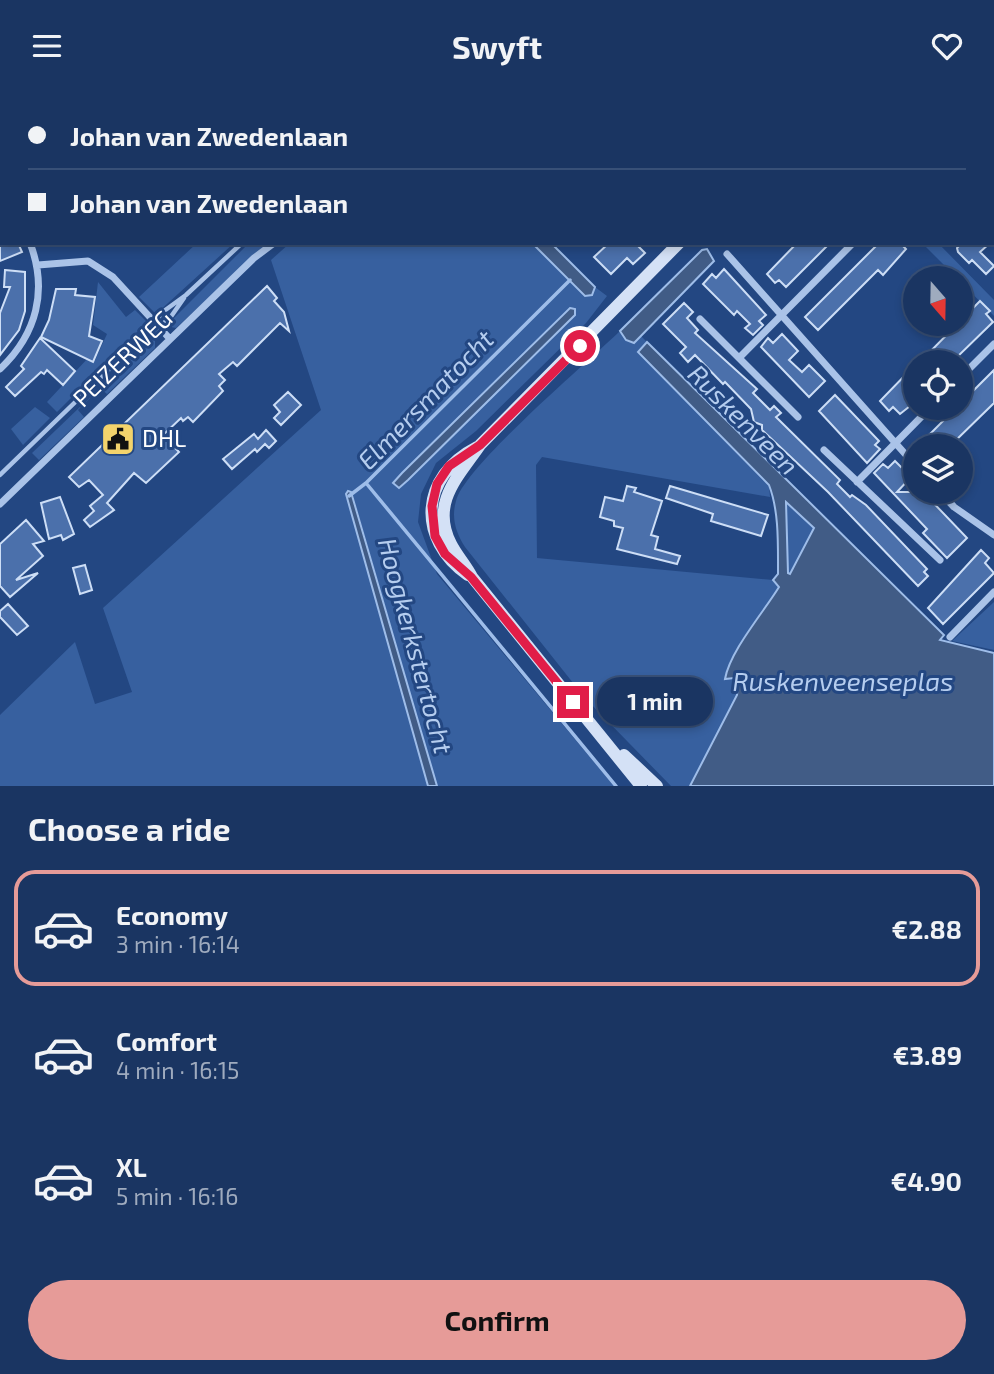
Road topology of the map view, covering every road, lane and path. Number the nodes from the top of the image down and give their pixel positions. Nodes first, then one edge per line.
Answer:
1 (31, 245) edge
2 (240, 245) edge
3 (271, 245) edge
4 (677, 245) edge
5 (851, 245) edge
6 (727, 254) dead end
7 (38, 265) junction
8 (782, 315) junction
9 (700, 319) dead end
10 (156, 324) junction
11 (170, 339) junction
12 (994, 344) edge
13 (740, 358) junction
14 (973, 365) edge
15 (0, 369) edge
16 (798, 417) dead end
17 (918, 420) edge
18 (895, 443) junction
19 (824, 450) dead end
20 (903, 452) edge
21 (0, 475) edge
22 (857, 482) junction
23 (951, 504) edge
24 (0, 505) edge
25 (994, 535) edge
26 (940, 560) dead end
27 (994, 592) edge
28 (950, 637) dead end
29 (603, 736) junction
30 (641, 786) edge
31 (657, 786) edge

1 - 7 street
2 - 10 lane, PEIZERWEG
3 - 11 street, PEIZERWEG
4 - 29 main road
5 - 8 street
6 - 8 street
7 - 10 street
7 - 15 street
8 - 13 street
8 - 18 street
9 - 13 street
10 - 11 street
10 - 21 lane, PEIZERWEG
11 - 24 street, PEIZERWEG
12 - 14 street
13 - 16 street
17 - 18 street
18 - 20 street
18 - 22 street
19 - 22 street
22 - 26 street
23 - 25 street
27 - 28 street
29 - 30 main road
29 - 31 main road

